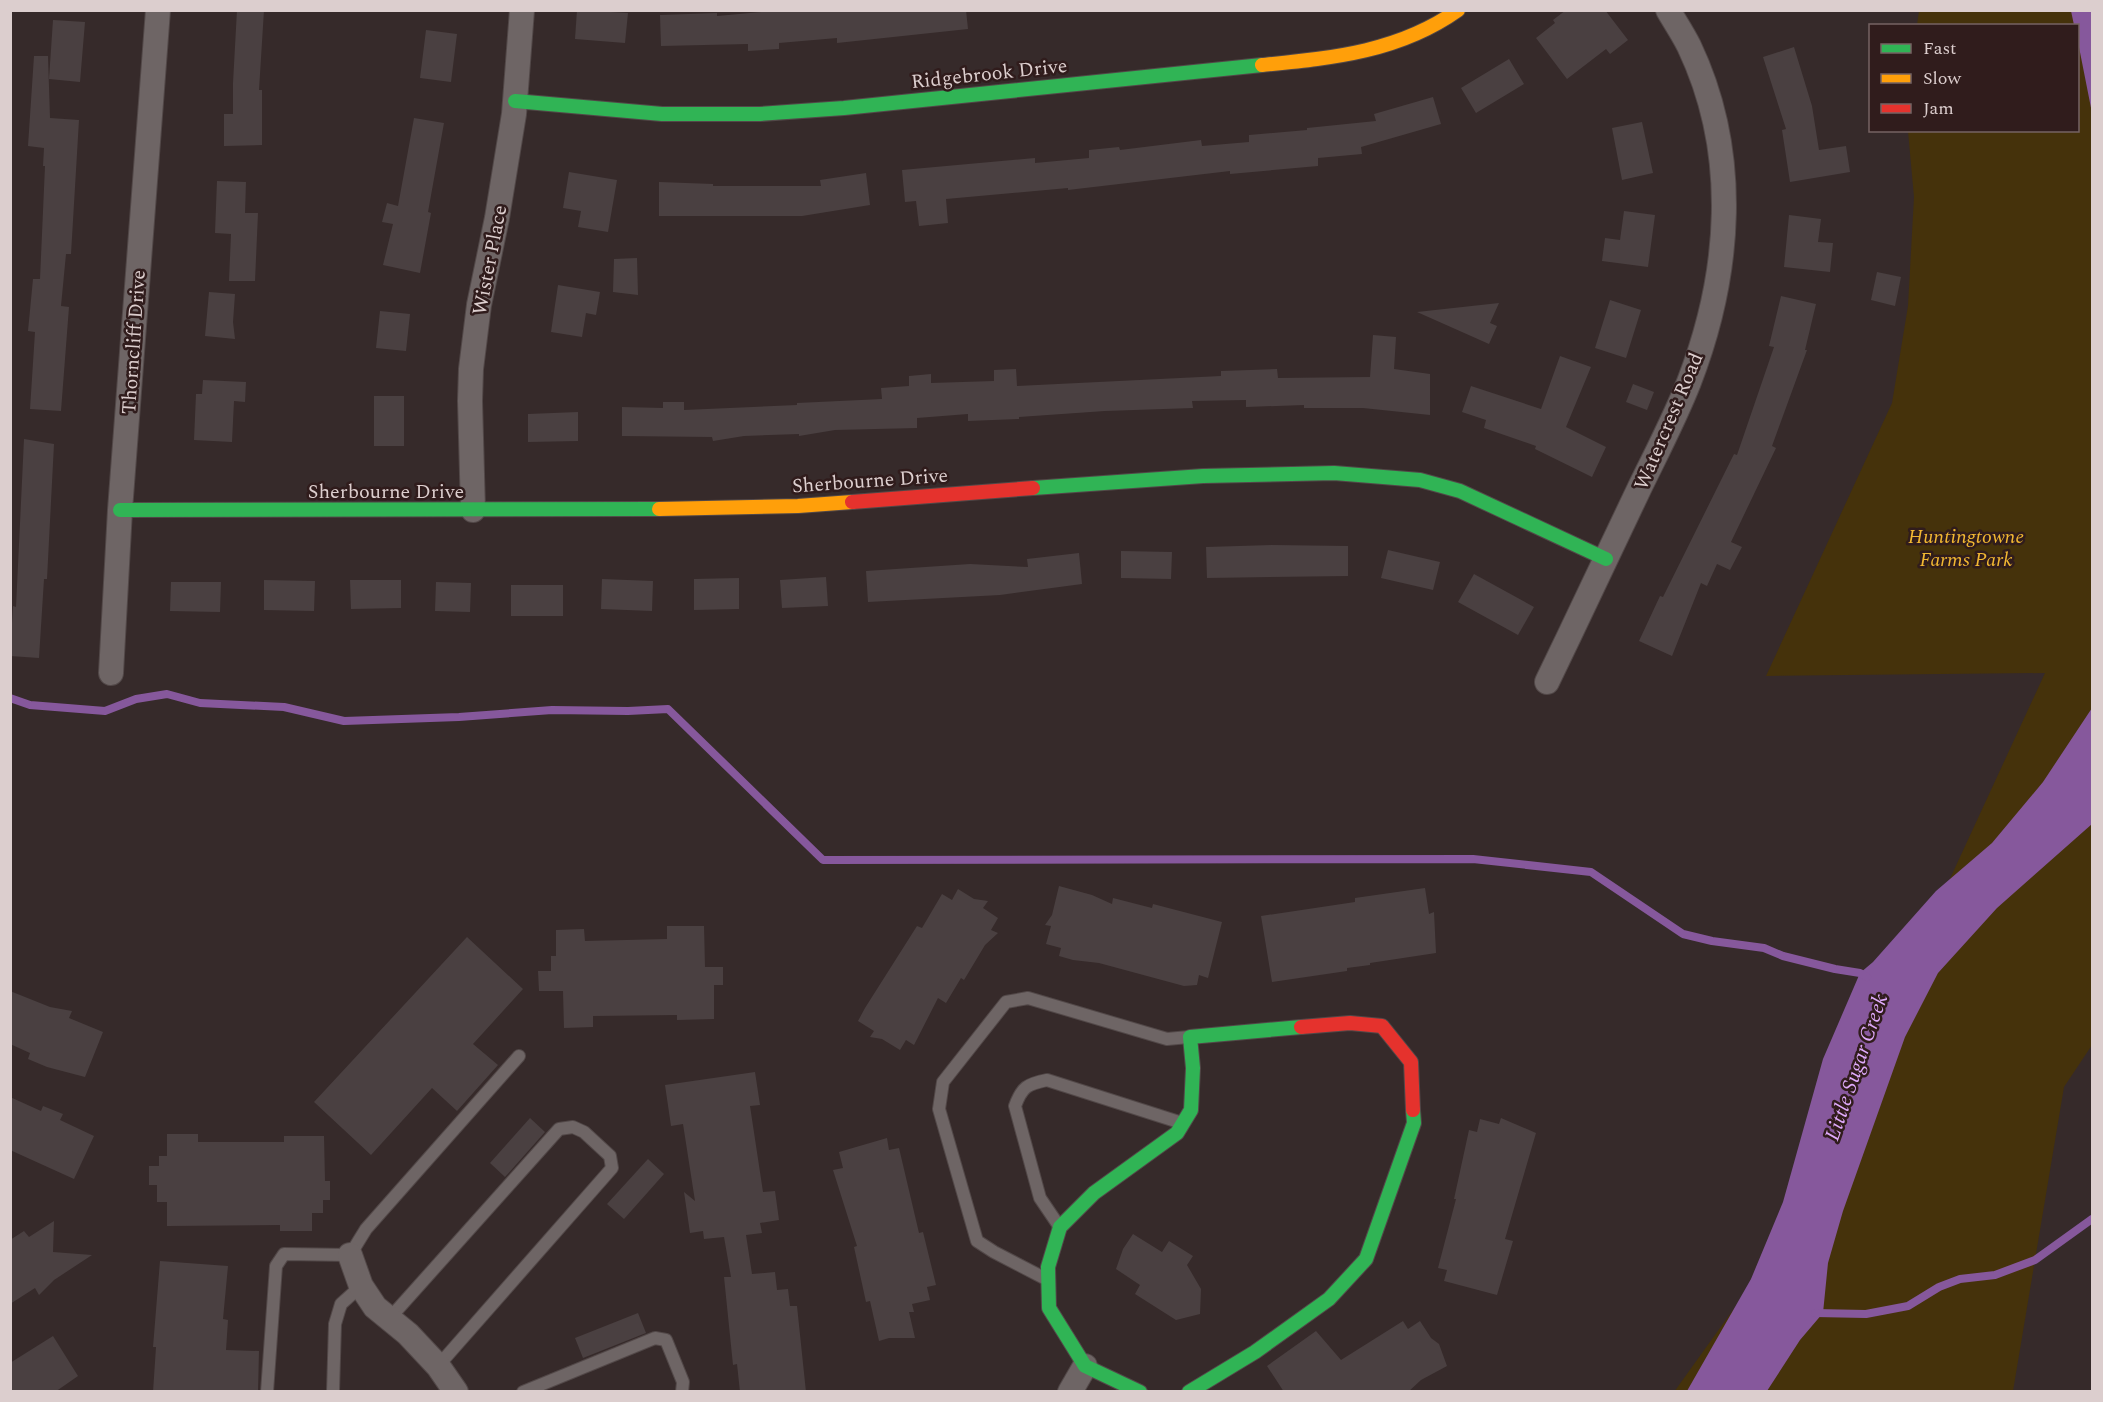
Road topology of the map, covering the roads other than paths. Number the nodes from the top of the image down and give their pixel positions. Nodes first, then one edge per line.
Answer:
1 (158, 10) edge
2 (522, 10) edge
3 (1458, 10) edge
4 (1668, 10) edge
5 (515, 101) junction
6 (120, 510) junction
7 (472, 510) junction
8 (1606, 559) junction
9 (111, 673) dead end
10 (1547, 682) dead end
11 (1190, 1036) junction
12 (519, 1056) dead end
13 (1183, 1123) junction
14 (1060, 1227) junction
15 (350, 1255) junction
16 (1048, 1280) junction
17 (361, 1286) junction
18 (389, 1319) junction
19 (438, 1366) junction
20 (1085, 1366) junction
21 (267, 1392) edge
22 (333, 1392) edge
23 (456, 1392) edge
24 (523, 1392) edge
25 (682, 1392) edge
26 (1070, 1392) edge
27 (1140, 1392) edge
28 (1189, 1392) edge

1 - 6 street, Thorncliff Drive
2 - 5 street, Wister Place
3 - 5 street, Ridgebrook Drive
4 - 8 street, Watercrest Road
5 - 7 street, Wister Place
6 - 7 street, Sherbourne Drive
6 - 9 street, Thorncliff Drive
7 - 8 street, Sherbourne Drive
8 - 10 street, Watercrest Road
11 - 13 street
11 - 16 lane
11 - 28 street
12 - 15 lane
13 - 14 street
13 - 14 lane
14 - 16 street
15 - 17 street
15 - 21 lane
16 - 20 street
17 - 18 street
17 - 22 lane
18 - 19 street
18 - 19 lane
19 - 23 street
20 - 26 street
20 - 27 street
24 - 25 lane

